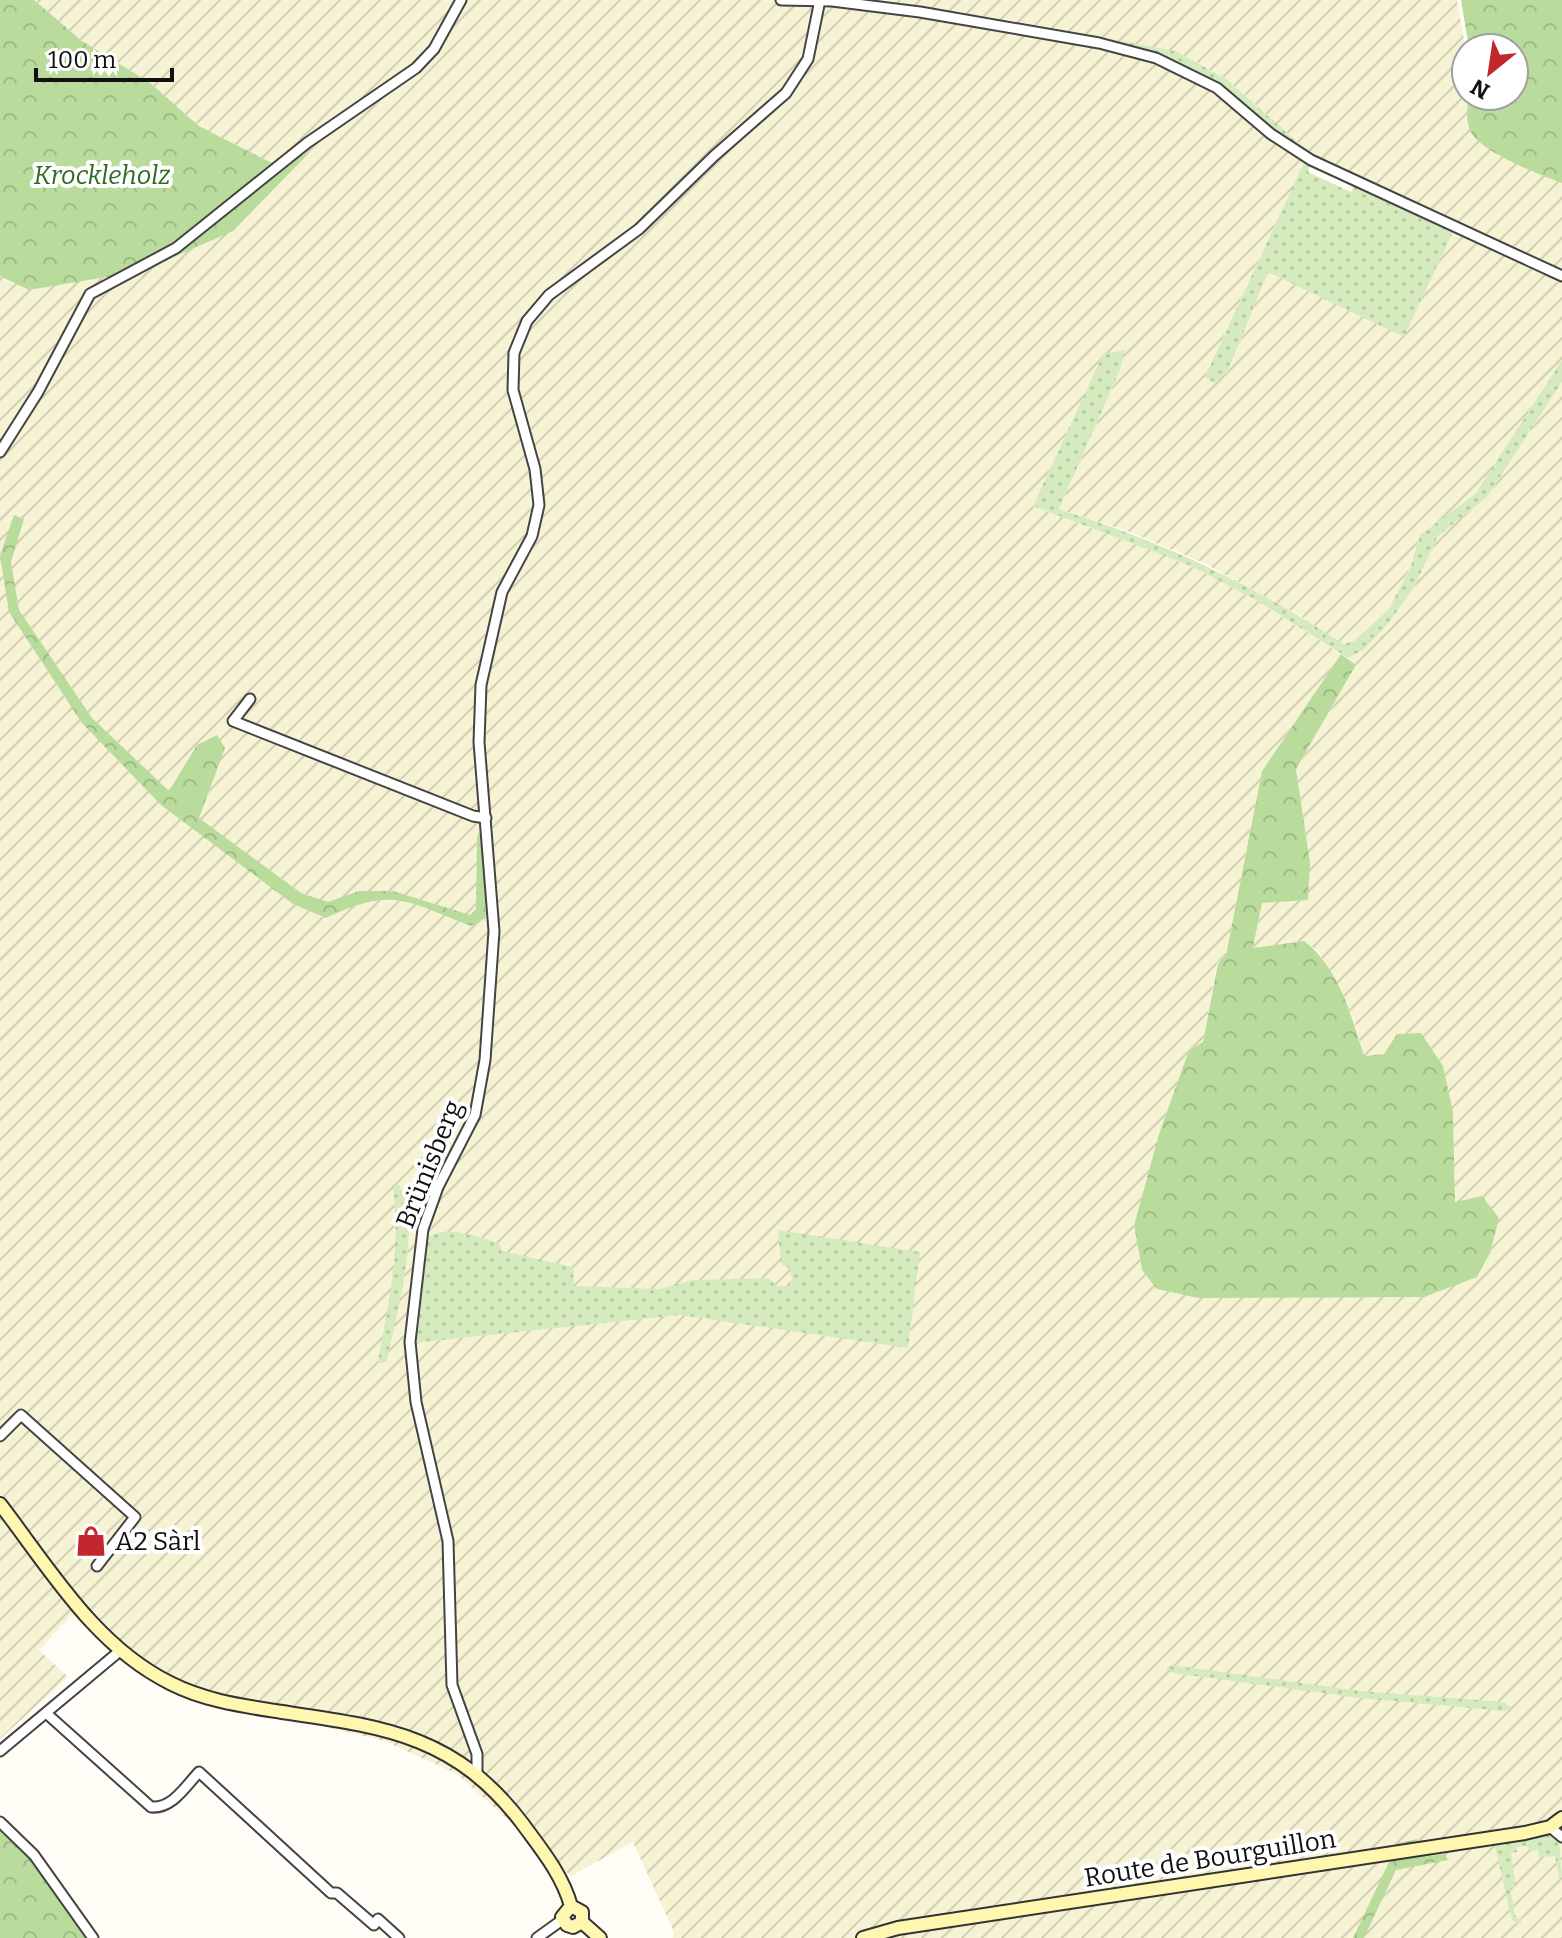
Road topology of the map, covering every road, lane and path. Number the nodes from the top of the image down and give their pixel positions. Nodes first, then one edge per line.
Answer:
1 (461, 0) edge
2 (781, 0) edge
3 (820, 1) edge
4 (1562, 276) edge
5 (0, 452) edge
6 (250, 699) dead end
7 (486, 818) junction
8 (0, 1436) edge
9 (0, 1504) edge
10 (97, 1566) dead end
11 (121, 1650) junction
12 (46, 1713) junction
13 (0, 1751) edge
14 (477, 1774) junction
15 (1562, 1818) edge
16 (0, 1822) edge
17 (1550, 1827) junction
18 (1562, 1837) edge
19 (571, 1906) junction
20 (562, 1920) junction
21 (582, 1922) junction
22 (93, 1938) edge
23 (399, 1938) edge
24 (537, 1938) edge
25 (600, 1938) edge
26 (863, 1938) edge

1 - 5 street
2 - 3 street
3 - 4 street
3 - 7 street, Brünisberg
6 - 7 street
7 - 14 street, Brünisberg
8 - 10 street
9 - 11 main road
11 - 12 street
11 - 14 main road
12 - 13 street
12 - 23 street
14 - 19 main road
15 - 17 main road, Route de Bourguillon
16 - 22 street
17 - 18 street
17 - 26 main road, Route de Bourguillon
19 - 20 main road
19 - 21 main road
20 - 21 main road
20 - 24 street
21 - 25 main road

